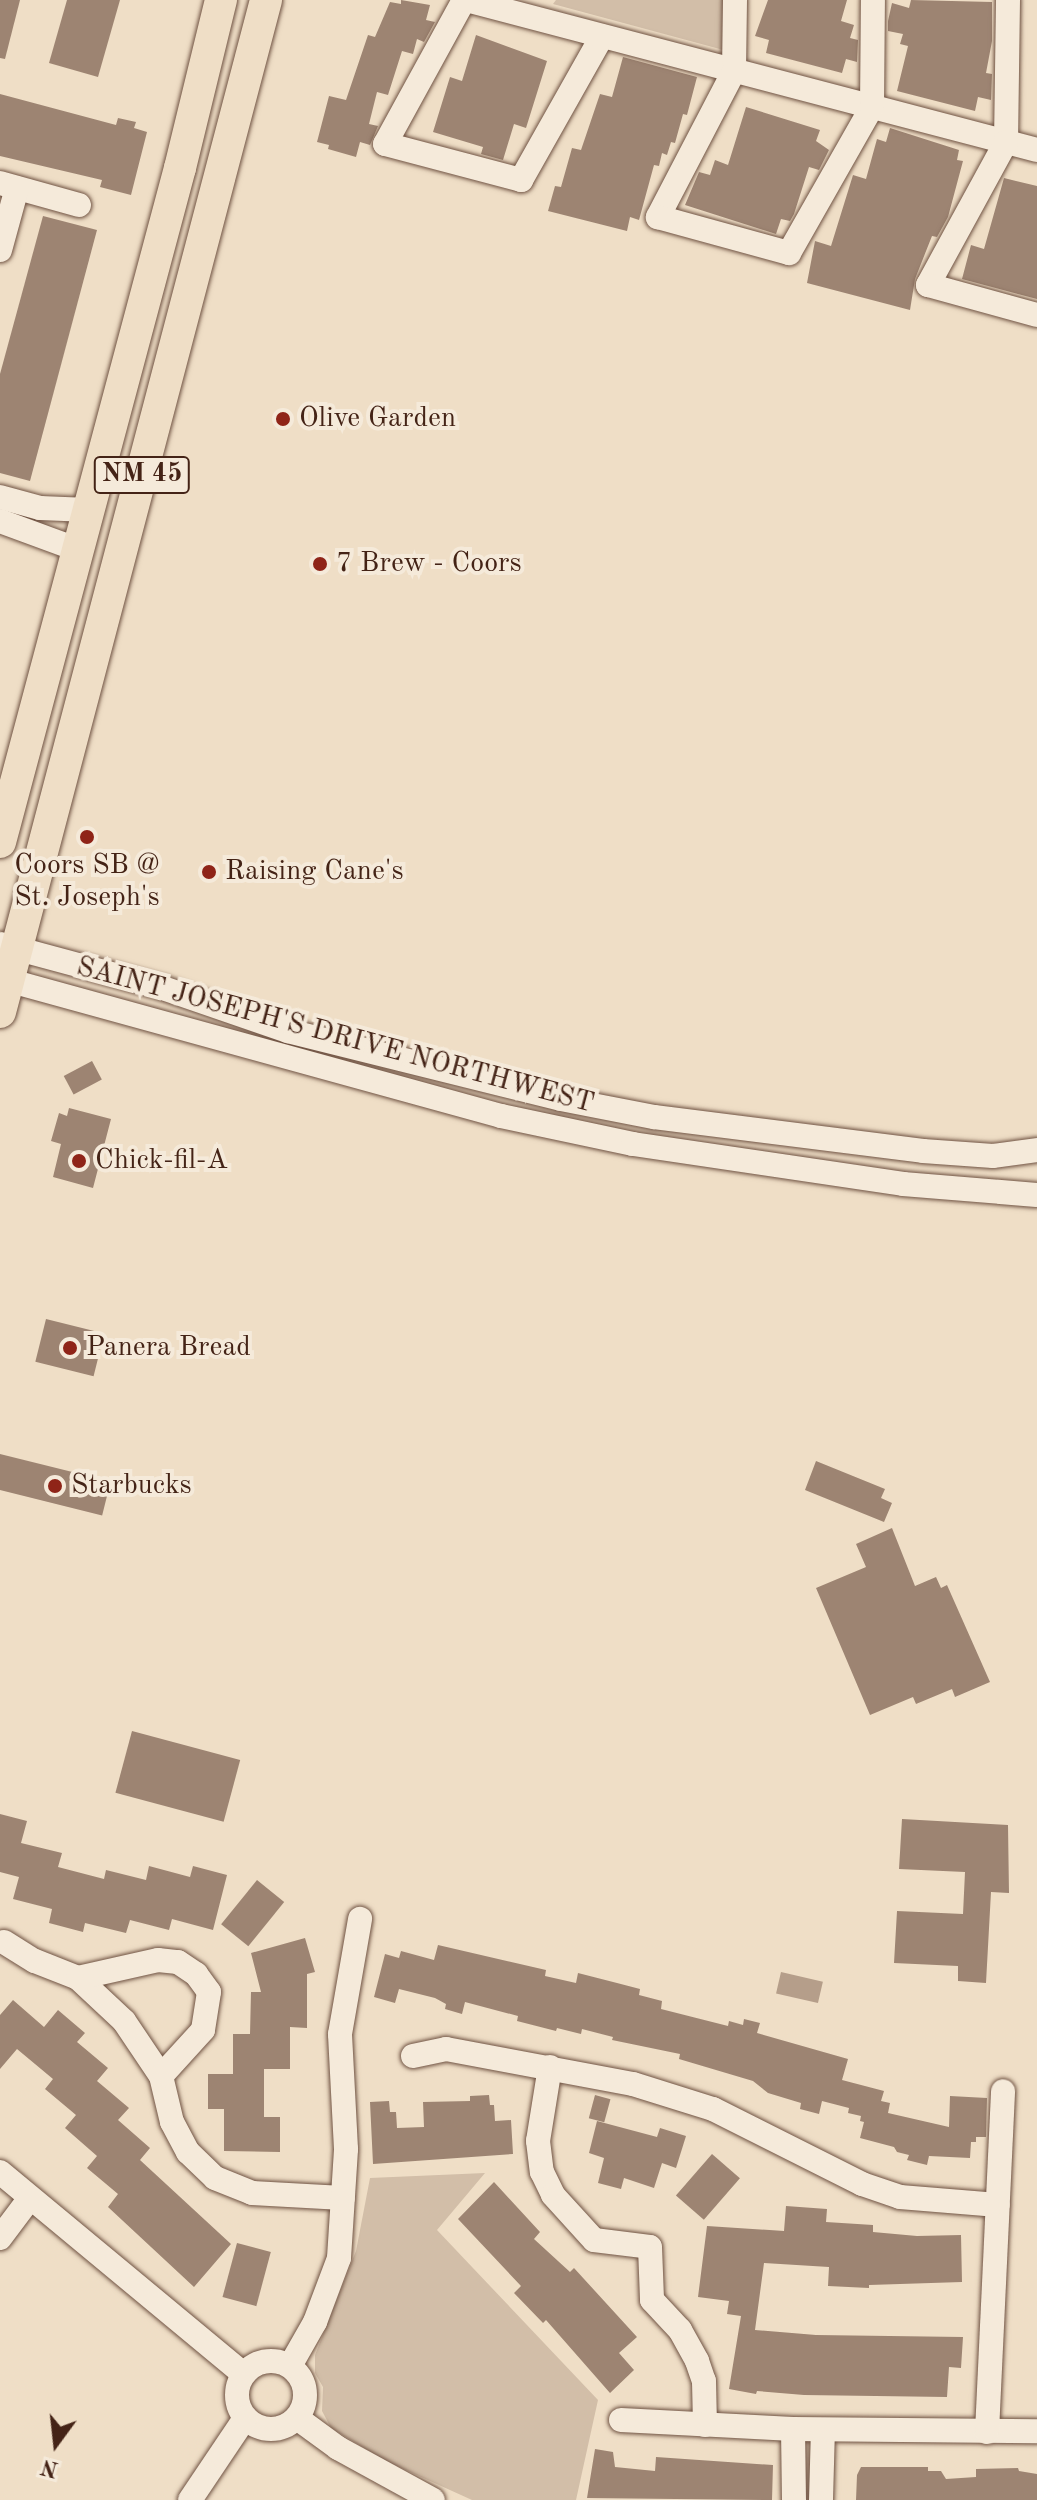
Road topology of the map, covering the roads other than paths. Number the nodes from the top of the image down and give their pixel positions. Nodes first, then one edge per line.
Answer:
1 (221, 0) edge
2 (266, 0) edge
3 (465, 0) edge
4 (735, 0) edge
5 (873, 0) edge
6 (1008, 0) edge
7 (538, 9) edge
8 (602, 36) junction
9 (734, 71) junction
10 (872, 107) junction
11 (1006, 142) junction
12 (1037, 150) edge
13 (8, 186) edge
14 (79, 205) dead end
15 (0, 250) edge
16 (1037, 315) edge
17 (0, 497) edge
18 (89, 510) junction
19 (0, 521) edge
20 (79, 550) junction
21 (49, 666) junction
22 (0, 777) edge
23 (0, 842) edge
24 (8, 947) edge
25 (4, 979) edge
26 (0, 1012) edge
27 (509, 1087) junction
28 (501, 1116) junction
29 (1037, 1150) edge
30 (1037, 1195) edge
31 (360, 1919) dead end
32 (1, 1941) edge
33 (78, 1978) junction
34 (413, 2056) dead end
35 (550, 2067) junction
36 (161, 2076) junction
37 (1003, 2091) dead end
38 (0, 2172) edge
39 (30, 2198) junction
40 (343, 2198) junction
41 (998, 2205) junction
42 (0, 2238) edge
43 (290, 2366) junction
44 (243, 2374) junction
45 (245, 2418) junction
46 (297, 2418) junction
47 (621, 2420) dead end
48 (705, 2425) junction
49 (793, 2429) junction
50 (823, 2430) junction
51 (1037, 2431) edge
52 (987, 2432) junction
53 (190, 2500) edge
54 (433, 2500) edge
55 (794, 2500) edge
56 (821, 2500) edge

1 - 18 main road, NM 45
2 - 24 main road, NM 45
3 - 7 street
3 - 8 street
4 - 9 street
5 - 10 street
6 - 11 street
7 - 8 street
8 - 9 street
9 - 10 street
9 - 10 street
10 - 11 street
11 - 12 street
11 - 16 street
13 - 14 street
13 - 15 street
17 - 18 street
18 - 20 main road, NM 45
19 - 20 street
20 - 21 main road, NM 45
21 - 22 main road
21 - 23 main road, NM 45
24 - 25 main road, NM 45
24 - 27 street, SAINT JOSEPH'S DRIVE NORTHWEST
25 - 26 main road, NM 45
25 - 28 street, SAINT JOSEPH'S DRIVE NORTHWEST
27 - 28 street
27 - 29 street, SAINT JOSEPH'S DRIVE NORTHWEST
28 - 30 street, SAINT JOSEPH'S DRIVE NORTHWEST
31 - 40 street
32 - 33 street
33 - 36 street
33 - 36 street
34 - 35 street
35 - 41 street
35 - 48 street
36 - 40 street
37 - 41 street
38 - 39 street
39 - 42 street
39 - 44 street
40 - 43 street
41 - 52 street
43 - 44 street
43 - 46 street
44 - 45 street
45 - 46 street
45 - 53 street
46 - 54 street
47 - 48 street
48 - 49 street
49 - 50 street
49 - 55 street
50 - 52 street
50 - 56 street
51 - 52 street

